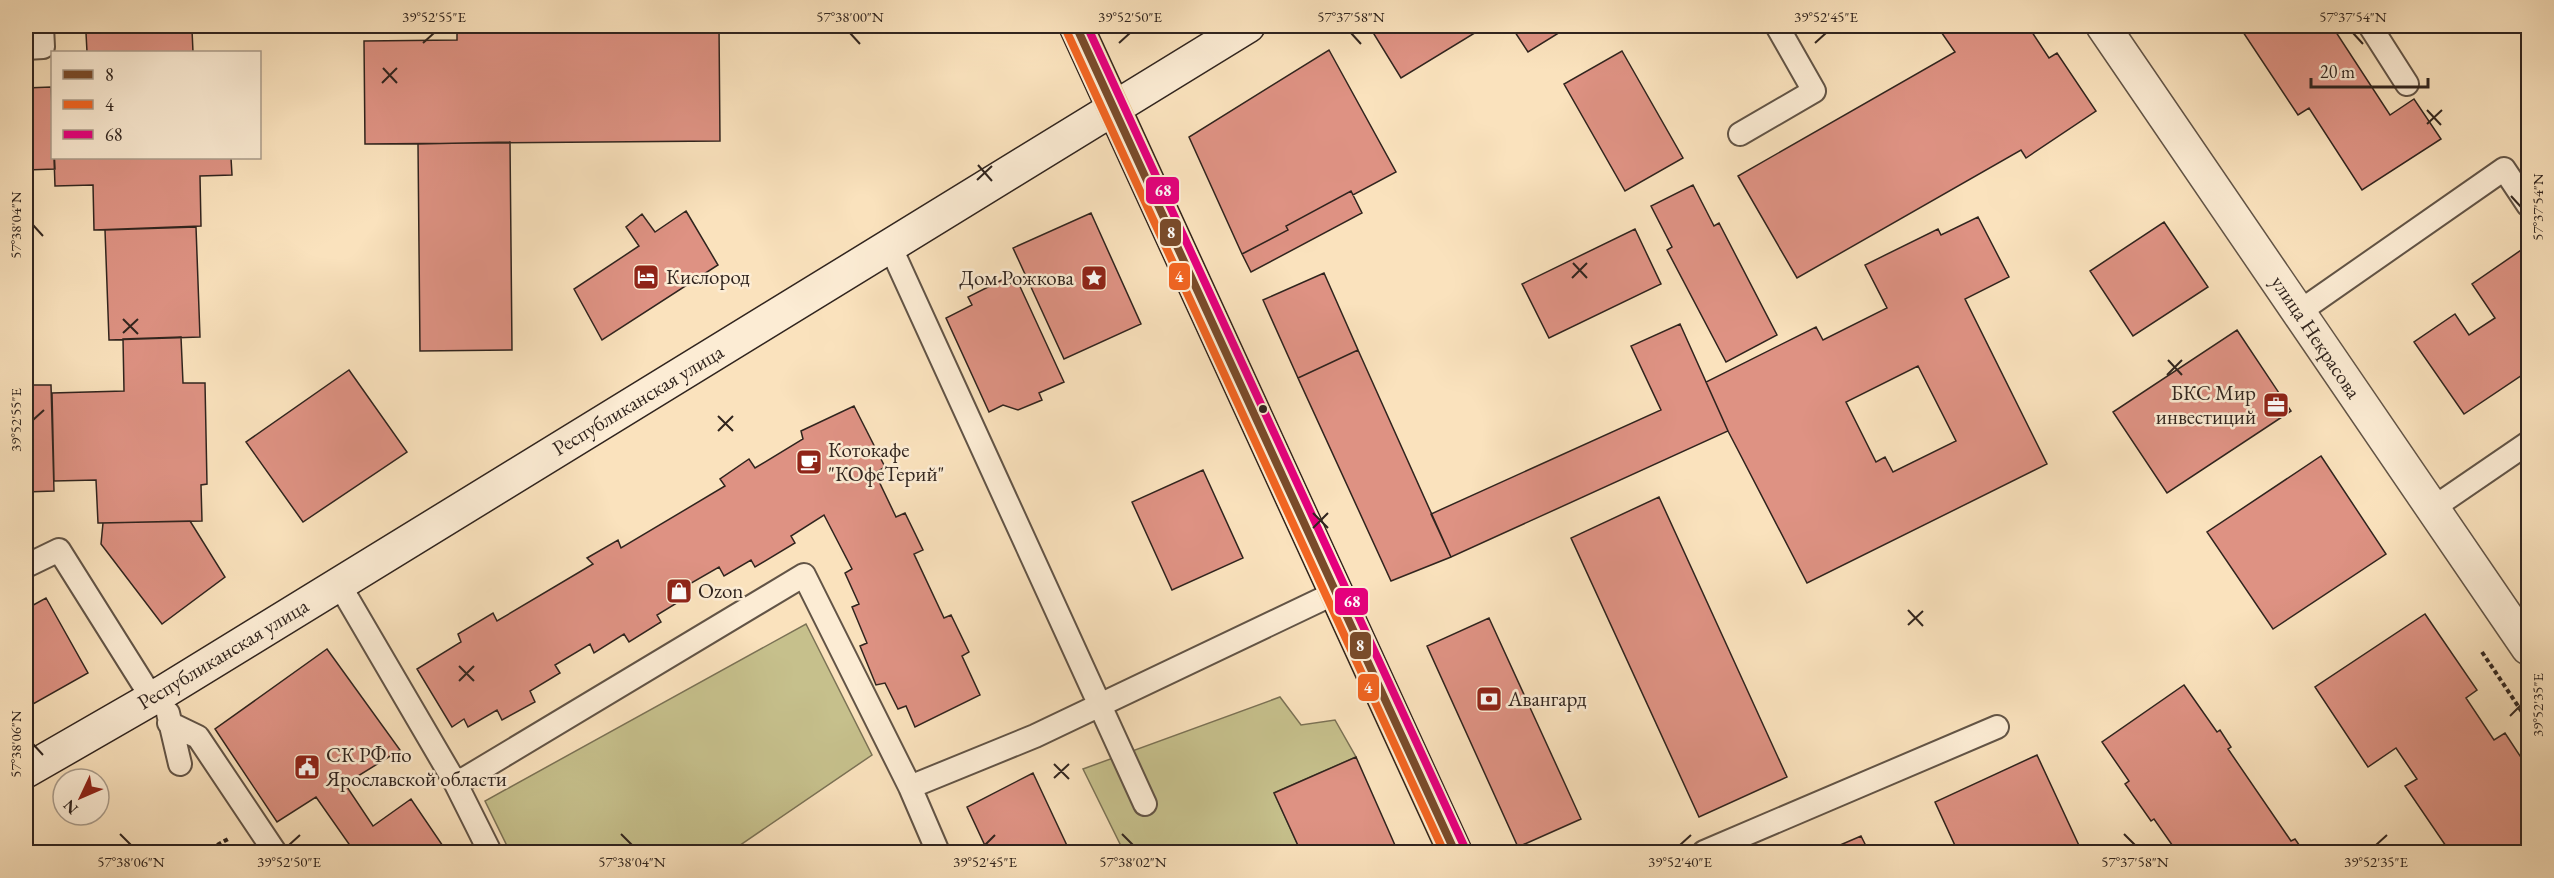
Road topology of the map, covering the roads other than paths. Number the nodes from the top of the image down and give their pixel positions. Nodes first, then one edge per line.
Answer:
1 (42, 26) edge
2 (1076, 26) edge
3 (1248, 26) edge
4 (1777, 26) edge
5 (2103, 26) edge
6 (2370, 26) edge
7 (26, 48) edge
8 (2408, 84) dead end
9 (1115, 108) junction
10 (1740, 135) dead end
11 (2529, 205) edge
12 (890, 246) junction
13 (2300, 312) junction
14 (2529, 443) edge
15 (2433, 508) junction
16 (26, 566) edge
17 (339, 584) junction
18 (1337, 592) junction
19 (2529, 648) edge
20 (162, 704) junction
21 (1099, 705) junction
22 (1997, 727) dead end
23 (180, 764) dead end
24 (26, 771) edge
25 (456, 784) junction
26 (910, 787) junction
27 (1145, 804) dead end
28 (275, 852) edge
29 (490, 852) edge
30 (938, 852) edge
31 (1455, 852) edge
32 (1704, 852) edge

1 - 7 lane
2 - 9 main road
3 - 9 main road, Республиканская улица
4 - 10 lane
5 - 13 main road, улица Некрасова
6 - 8 lane
9 - 12 main road, Республиканская улица
9 - 18 main road
11 - 13 lane
12 - 17 main road, Республиканская улица
12 - 21 lane
13 - 15 main road, улица Некрасова
14 - 15 lane
15 - 19 main road, улица Некрасова
16 - 20 lane
17 - 20 main road, Республиканская улица
17 - 25 lane
18 - 21 lane
18 - 31 main road
20 - 23 lane
20 - 24 main road, Республиканская улица
20 - 28 lane
21 - 26 lane
21 - 27 lane
22 - 32 lane
25 - 26 lane
25 - 29 lane
26 - 30 lane

